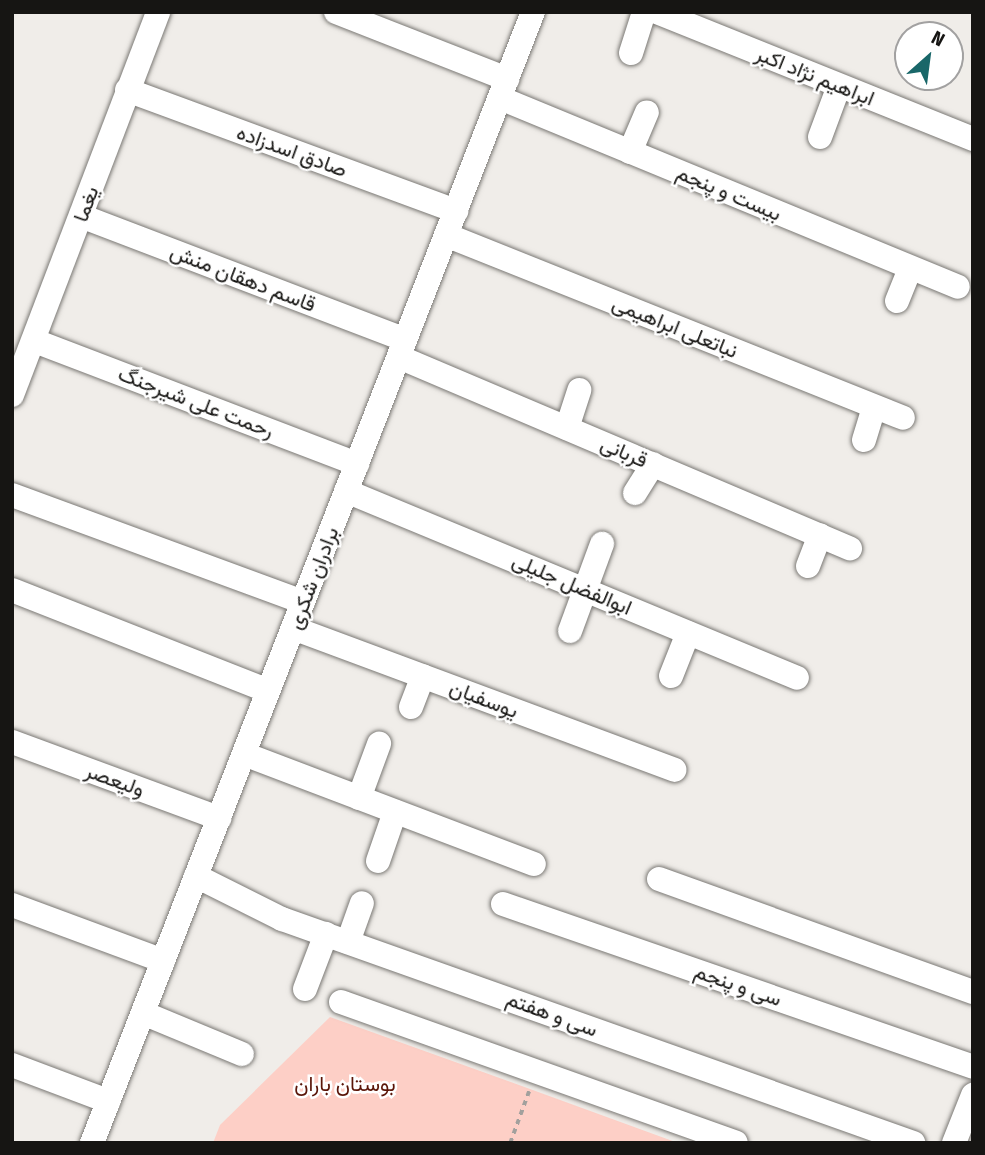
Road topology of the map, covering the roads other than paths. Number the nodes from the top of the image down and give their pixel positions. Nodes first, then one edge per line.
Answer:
1 (158, 12) edge
2 (336, 12) edge
3 (533, 12) edge
4 (644, 12) edge
5 (657, 12) edge
6 (631, 53) dead end
7 (839, 86) junction
8 (504, 88) junction
9 (128, 90) junction
10 (647, 111) dead end
11 (820, 136) dead end
12 (973, 139) edge
13 (630, 152) junction
14 (456, 211) junction
15 (81, 216) junction
16 (446, 234) junction
17 (910, 269) junction
18 (958, 288) dead end
19 (897, 301) dead end
20 (35, 341) junction
21 (402, 348) junction
22 (579, 390) dead end
23 (12, 395) edge
24 (874, 407) junction
25 (903, 418) dead end
26 (567, 428) junction
27 (864, 440) dead end
28 (357, 464) junction
29 (653, 464) junction
30 (346, 491) junction
31 (635, 493) dead end
32 (12, 495) edge
33 (820, 535) junction
34 (602, 544) dead end
35 (850, 548) dead end
36 (808, 566) dead end
37 (12, 590) edge
38 (585, 590) junction
39 (303, 602) junction
40 (293, 628) junction
41 (569, 631) dead end
42 (688, 633) junction
43 (423, 676) junction
44 (671, 676) dead end
45 (797, 678) dead end
46 (268, 691) junction
47 (411, 707) dead end
48 (12, 742) edge
49 (379, 744) dead end
50 (244, 754) junction
51 (674, 770) dead end
52 (359, 798) junction
53 (395, 812) junction
54 (219, 818) junction
55 (378, 861) dead end
56 (534, 864) dead end
57 (196, 876) junction
58 (659, 879) dead end
59 (362, 903) dead end
60 (503, 904) dead end
61 (12, 905) edge
62 (337, 938) junction
63 (163, 961) junction
64 (305, 989) dead end
65 (973, 992) edge
66 (341, 1002) dead end
67 (143, 1013) junction
68 (242, 1054) dead end
69 (12, 1065) edge
70 (973, 1067) edge
71 (973, 1096) edge
72 (108, 1101) junction
73 (92, 1143) edge
74 (736, 1143) edge
75 (913, 1143) edge
76 (954, 1143) edge

1 - 9 street, یغما
2 - 8 street, بیست و پنجم
3 - 8 street, برادران شکری
4 - 6 street
5 - 7 street, ابراهیم نژاد اکبر
7 - 11 street
7 - 12 street, ابراهیم نژاد اکبر
8 - 13 street, بیست و پنجم
8 - 14 street, برادران شکری
9 - 14 street, صادق اسدزاده
9 - 15 street, یغما
10 - 13 street
13 - 17 street, بیست و پنجم
14 - 16 street, برادران شکری
15 - 20 street, یغما
15 - 21 street, قاسم دهقان منش
16 - 21 street, برادران شکری
16 - 24 street, نباتعلی ابراهیمی
17 - 18 street, بیست و پنجم
17 - 19 street
20 - 23 street, یغما
20 - 28 street, رحمت علی شیرجنگ
21 - 26 street, قربانی
21 - 28 street, برادران شکری
22 - 26 street
24 - 25 street, نباتعلی ابراهیمی
24 - 27 street
26 - 29 street, قربانی
28 - 30 street, برادران شکری
29 - 31 street
29 - 33 street, قربانی
30 - 38 street, ابوالفضل جلیلی
30 - 39 street, برادران شکری
32 - 39 street
33 - 35 street, قربانی
33 - 36 street
34 - 38 street
37 - 46 street
38 - 41 street
38 - 42 street, ابوالفضل جلیلی
39 - 40 street, برادران شکری
40 - 43 street, یوسفیان
40 - 46 street, برادران شکری
42 - 44 street
42 - 45 street, ابوالفضل جلیلی
43 - 47 street
43 - 51 street, یوسفیان
46 - 50 street, برادران شکری
48 - 54 street, ولیعصر
49 - 52 street
50 - 52 street
50 - 54 street, برادران شکری
52 - 53 street
53 - 55 street
53 - 56 street
54 - 57 street, برادران شکری
57 - 62 street, سی و هفتم
57 - 63 street, برادران شکری
58 - 65 street
59 - 62 street
60 - 70 street, سی و پنجم
61 - 63 street
62 - 64 street
62 - 75 street, سی و هفتم
63 - 67 street, برادران شکری
66 - 74 street
67 - 68 street
67 - 72 street, برادران شکری
69 - 72 street
71 - 76 street
72 - 73 street, برادران شکری

